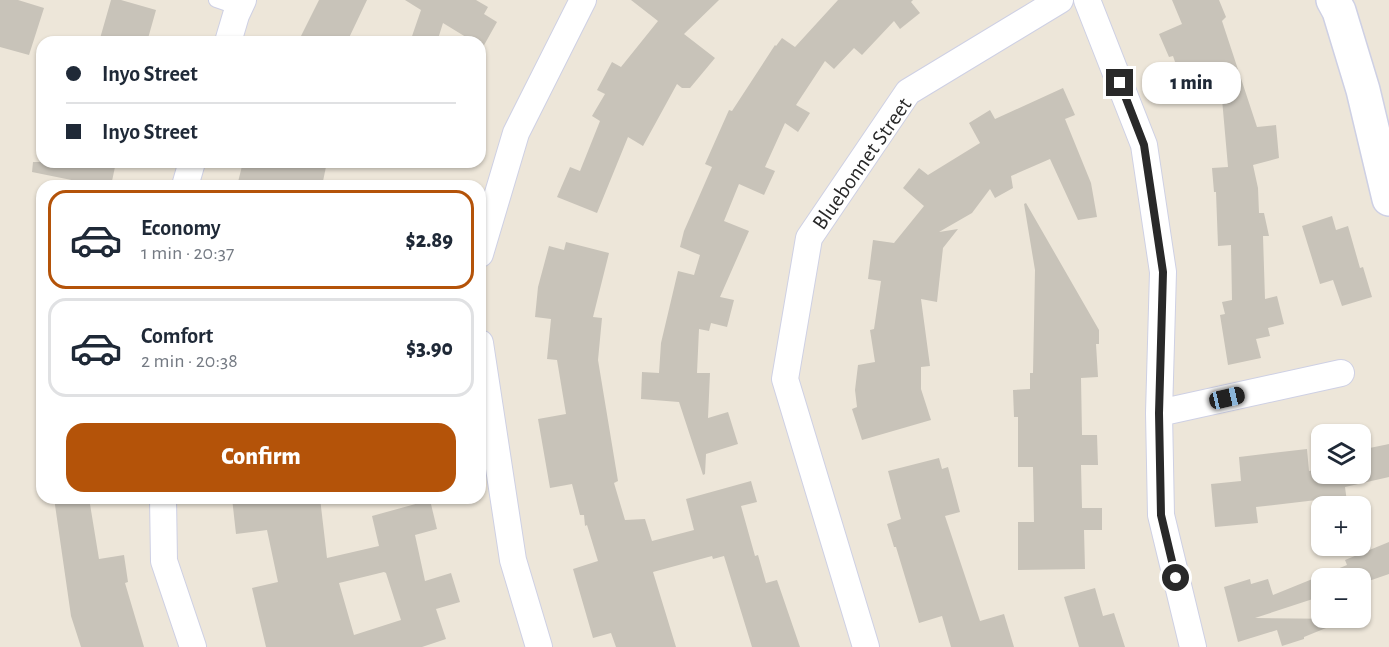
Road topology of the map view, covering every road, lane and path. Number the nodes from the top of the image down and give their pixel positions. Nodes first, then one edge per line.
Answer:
1 (583, 0) edge
2 (1060, 0) edge
3 (1087, 0) edge
4 (1333, 0) edge
5 (233, 3) edge
6 (229, 36) edge
7 (1389, 199) edge
8 (486, 234) edge
9 (1341, 373) dead end
10 (486, 382) edge
11 (1159, 413) junction
12 (163, 504) edge
13 (193, 647) edge
14 (539, 647) edge
15 (866, 647) edge
16 (1193, 647) edge

1 - 8 street
2 - 15 street, Bluebonnet Street
3 - 11 street
4 - 7 street
5 - 6 street
9 - 11 street
10 - 14 street
11 - 16 street
12 - 13 street

